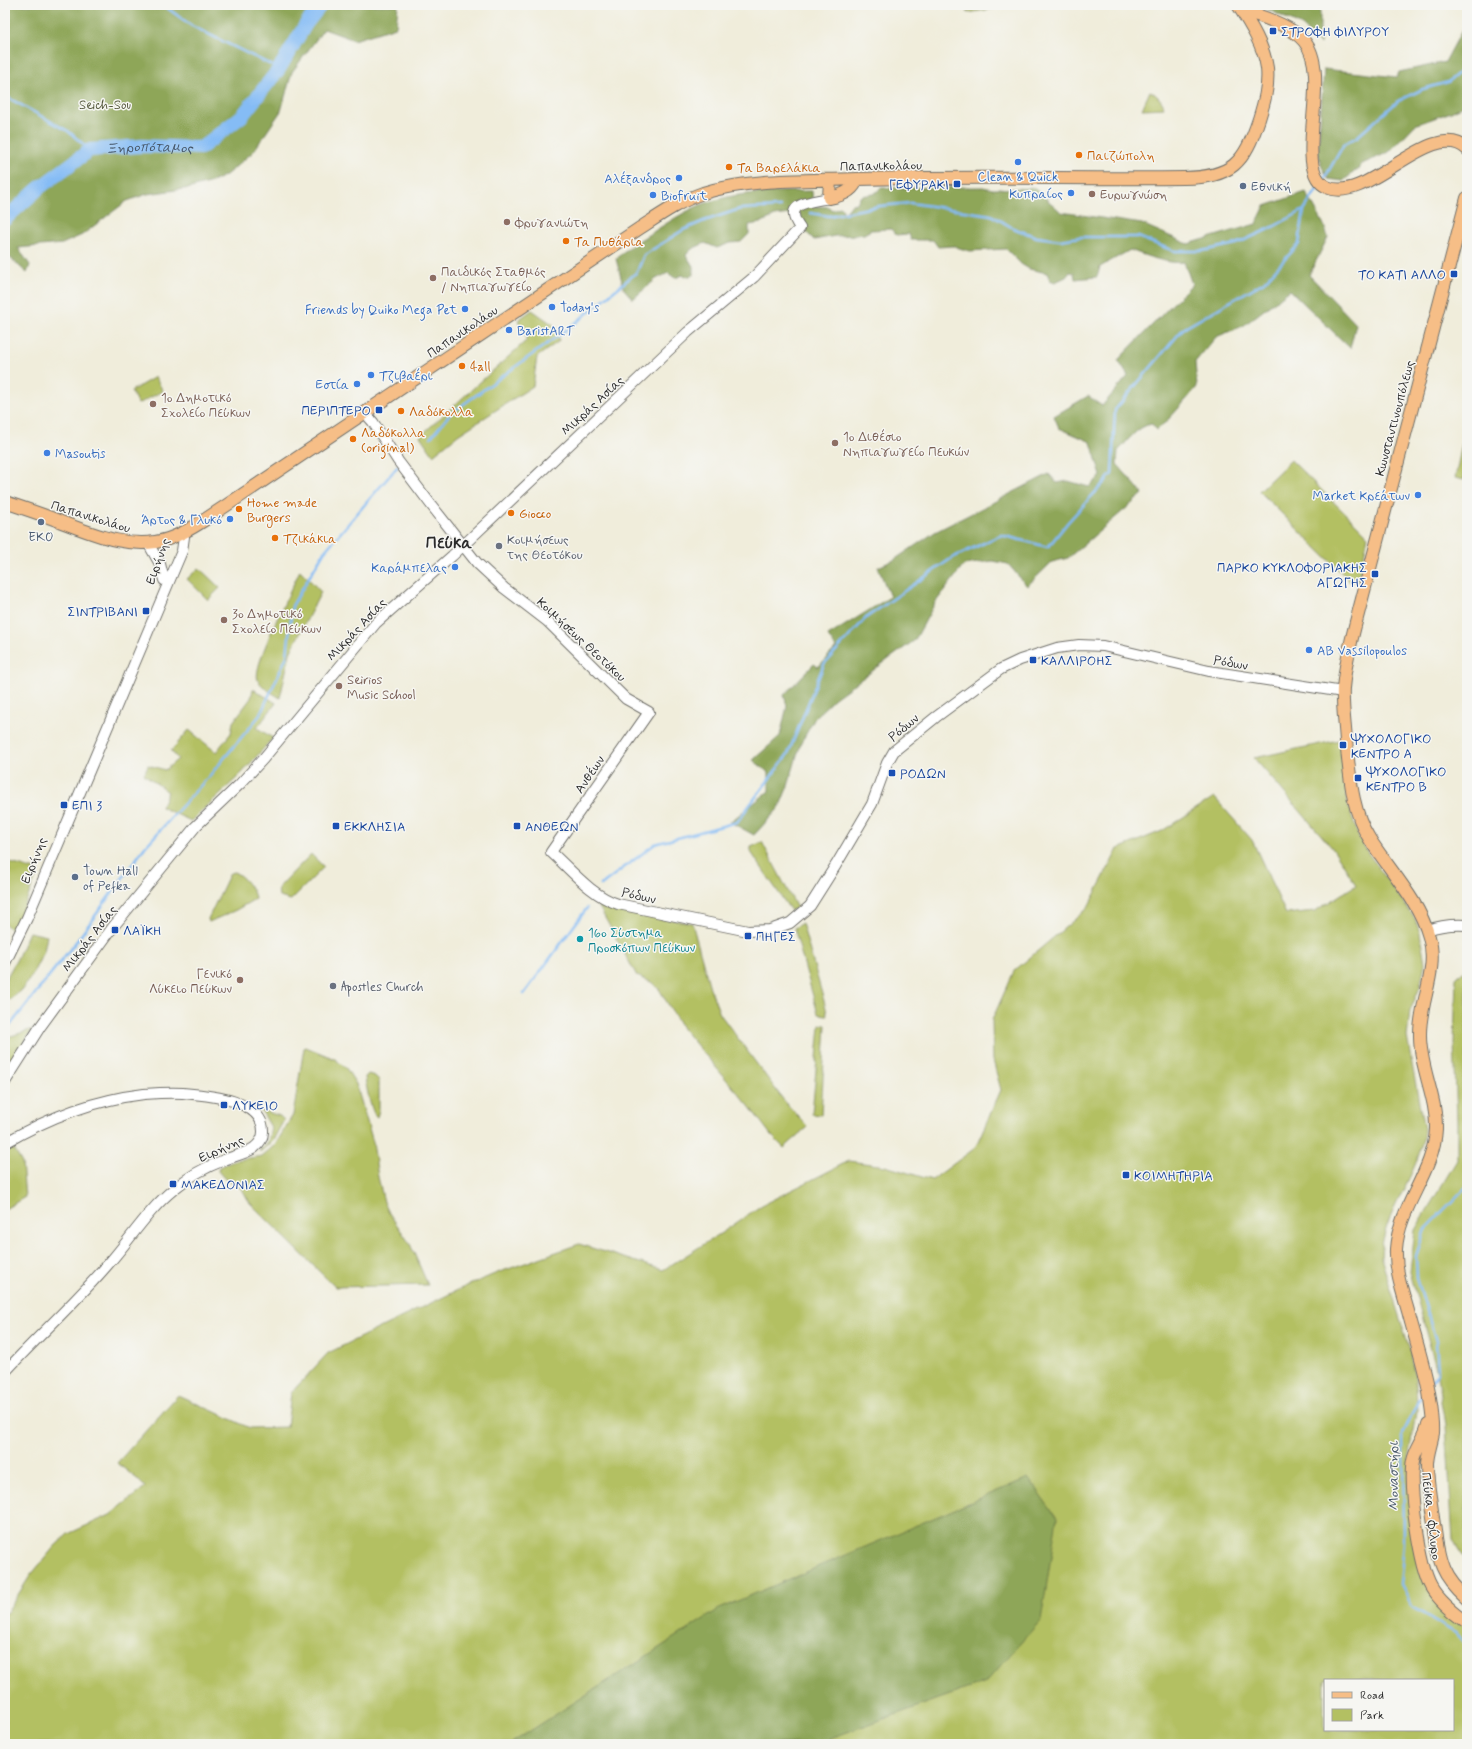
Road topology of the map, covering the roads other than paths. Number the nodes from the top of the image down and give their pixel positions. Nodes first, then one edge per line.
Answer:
1 (1241, 10) edge
2 (1467, 149) edge
3 (857, 179) junction
4 (830, 180) junction
5 (843, 180) junction
6 (843, 194) junction
7 (829, 198) junction
8 (1467, 198) edge
9 (365, 413) junction
10 (5, 502) edge
11 (181, 533) junction
12 (148, 543) junction
13 (463, 546) junction
14 (164, 580) junction
15 (1343, 692) junction
16 (648, 712) joint
17 (551, 852) joint
18 (23, 925) junction
19 (1467, 925) edge
20 (1427, 930) junction
21 (5, 963) edge
22 (5, 1082) edge
23 (5, 1143) edge
24 (1425, 1170) joint
25 (5, 1372) edge
26 (1430, 1401) junction
27 (1467, 1598) edge
28 (1467, 1622) edge

1 - 2 main road
1 - 3 main road, Παπανικολάου
3 - 5 main road, Παπανικολάου
3 - 6 main road
4 - 5 main road, Παπανικολάου
4 - 7 main road
4 - 9 main road, Παπανικολάου
5 - 6 main road
6 - 7 main road
7 - 13 street, Μικράς Ασίας
8 - 15 main road, Κωνσταντινουπόλεως
9 - 11 main road, Παπανικολάου
9 - 13 street, Κοιμήσεως Θεοτόκου
10 - 12 main road, Παπανικολάου
11 - 12 main road, Παπανικολάου
11 - 14 street, Ειρήνης
11 - 18 street, Ειρήνης
12 - 14 street
13 - 16 street, Κοιμήσεως Θεοτόκου
13 - 22 street, Μικράς Ασίας
14 - 18 street, Ειρήνης
15 - 17 street, Ρόδων
15 - 20 main road, Κωνσταντινουπόλεως
16 - 17 street, Ανθέων
18 - 21 street, Ειρήνης
19 - 20 street
20 - 24 main road, Κωνσταντινουπόλεως
23 - 25 street, Ειρήνης
24 - 26 main road, Πεύκα - Φίλυρο
26 - 27 main road, Πεύκα - Φίλυρο
26 - 28 main road, Πεύκα - Φίλυρο

